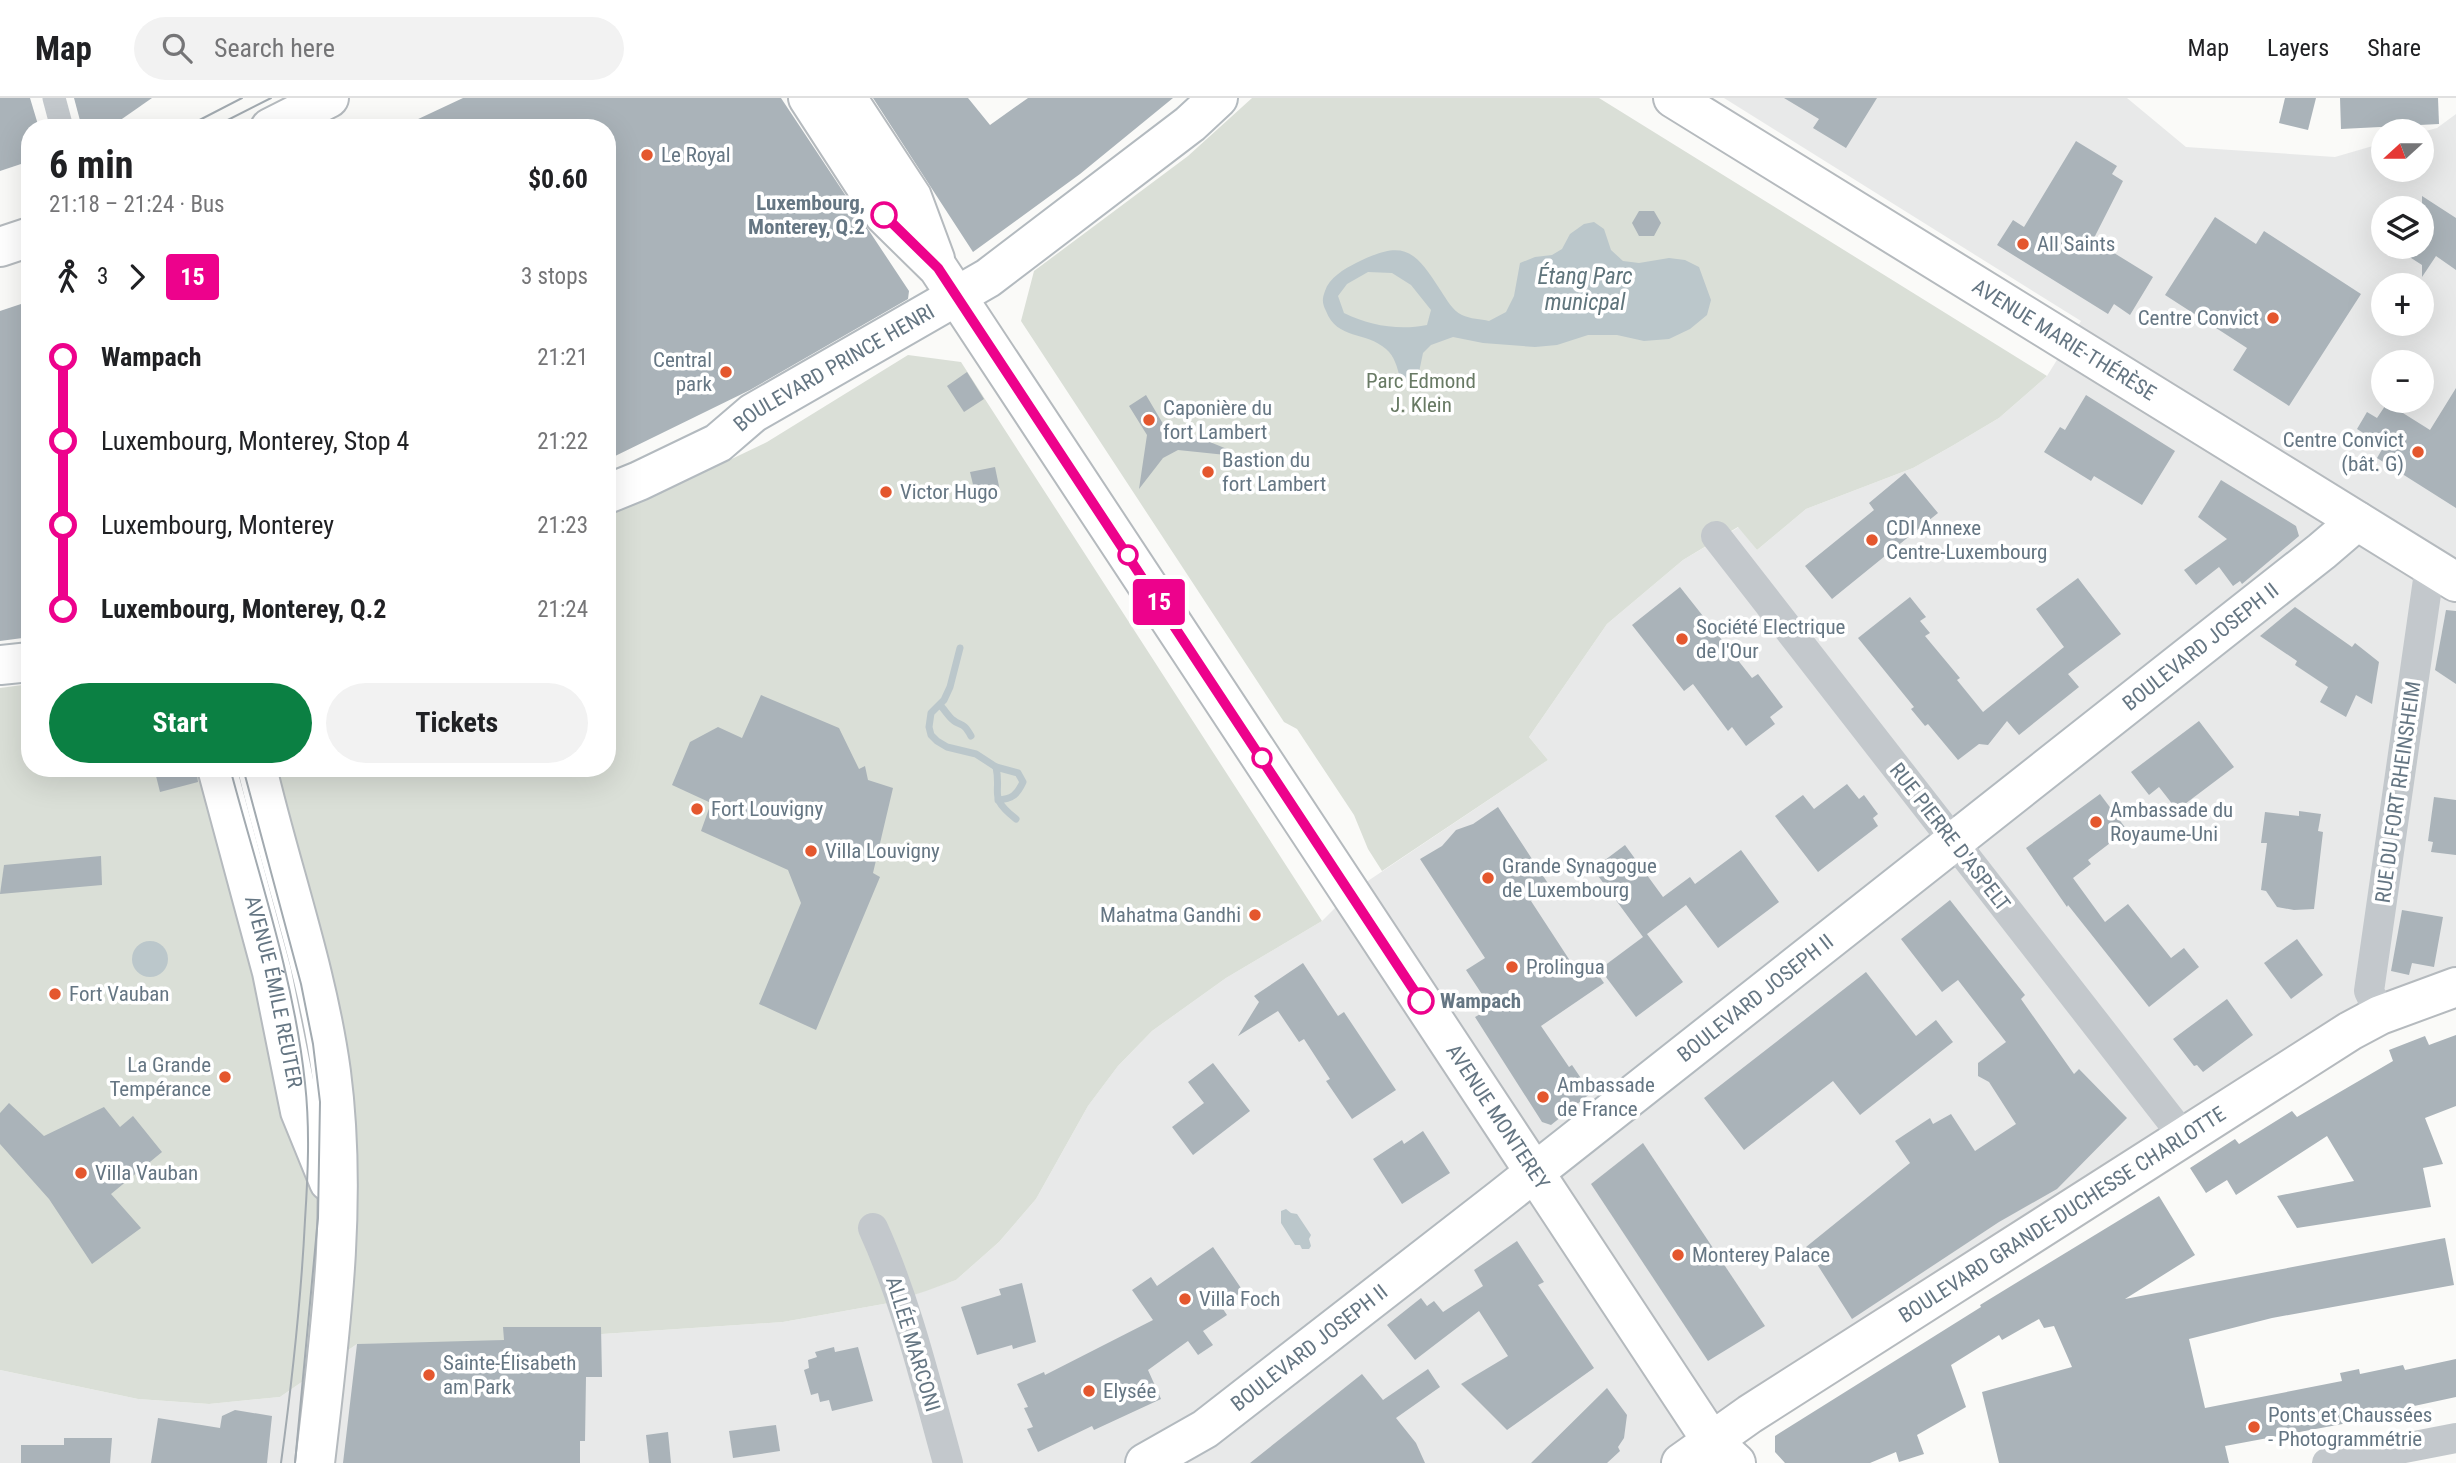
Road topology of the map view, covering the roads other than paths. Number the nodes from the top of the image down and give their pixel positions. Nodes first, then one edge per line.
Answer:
1 (54, 98) edge
2 (329, 98) edge
3 (1218, 98) edge
4 (1673, 98) edge
5 (824, 102) edge
6 (60, 119) edge
7 (288, 119) edge
8 (21, 240) edge
9 (0, 247) edge
10 (948, 282) junction
11 (616, 490) edge
12 (2357, 521) junction
13 (1716, 536) dead end
14 (2443, 574) edge
15 (21, 663) edge
16 (0, 665) edge
17 (220, 777) edge
18 (259, 777) edge
19 (1954, 841) junction
20 (2456, 987) edge
21 (2380, 1015) junction
22 (2184, 1137) junction
23 (1535, 1172) junction
24 (337, 1214) junction
25 (873, 1228) dead end
26 (2456, 1438) edge
27 (1723, 1451) edge
28 (315, 1463) edge
29 (948, 1463) edge
30 (1145, 1463) edge
31 (1681, 1463) edge
32 (2327, 1463) edge

1 - 6 street
2 - 7 main road
3 - 10 main road, BOULEVARD PRINCE HENRI
4 - 12 main road, AVENUE MARIE-THÉRÈSE
5 - 10 main road, AVENUE MONTEREY
8 - 9 main road
10 - 11 main road, BOULEVARD PRINCE HENRI
10 - 23 main road, AVENUE MONTEREY
12 - 14 main road, AVENUE MARIE-THÉRÈSE
12 - 19 main road, BOULEVARD JOSEPH II
13 - 19 street, RUE PIERRE D'ASPELT
14 - 21 street, RUE DU FORT RHEINSHEIM
15 - 16 main road
17 - 24 main road, AVENUE ÉMILE REUTER
18 - 24 main road, AVENUE ÉMILE REUTER
19 - 22 street, RUE PIERRE D'ASPELT
19 - 23 main road, BOULEVARD JOSEPH II
20 - 21 main road, BOULEVARD GRANDE-DUCHESSE CHARLOTTE
21 - 22 main road, BOULEVARD GRANDE-DUCHESSE CHARLOTTE
22 - 27 main road, BOULEVARD GRANDE-DUCHESSE CHARLOTTE
23 - 27 main road, AVENUE MONTEREY
23 - 30 main road, BOULEVARD JOSEPH II
24 - 28 main road, AVENUE ÉMILE REUTER
25 - 29 street, ALLÉE MARCONI
26 - 32 street
27 - 31 main road, BOULEVARD GRANDE-DUCHESSE CHARLOTTE

